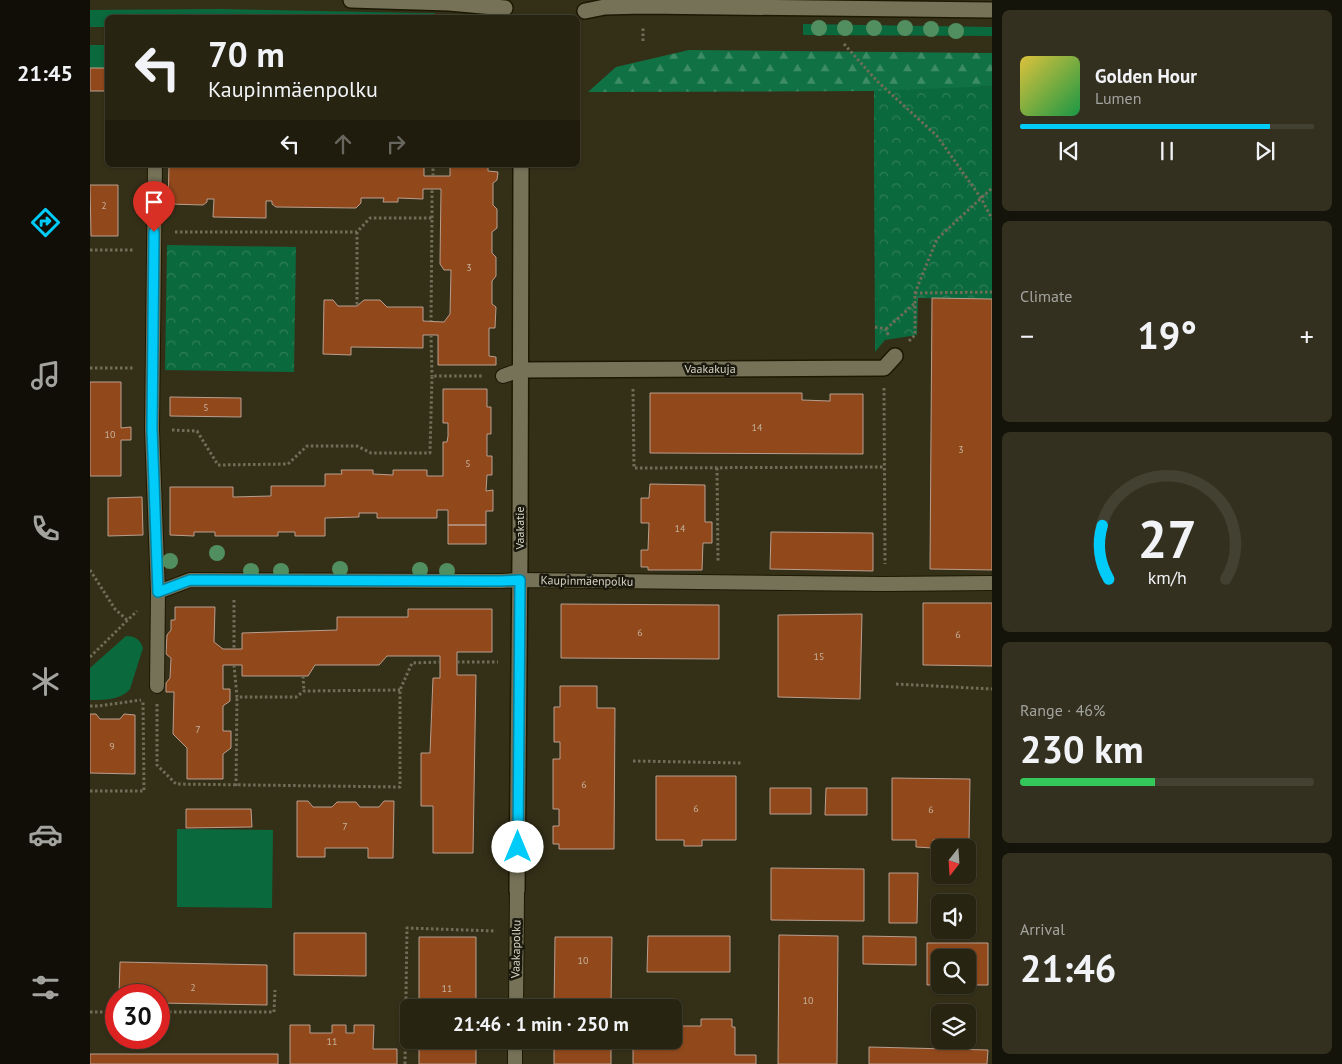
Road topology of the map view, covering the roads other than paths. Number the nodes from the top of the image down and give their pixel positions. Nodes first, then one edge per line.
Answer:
1 (351, 0) edge
2 (507, 9) edge
3 (584, 10) edge
4 (992, 10) edge
5 (155, 167) edge
6 (520, 167) edge
7 (895, 356) road end
8 (520, 370) junction
9 (502, 376) road end
10 (520, 580) junction
11 (992, 584) edge
12 (158, 592) junction
13 (156, 686) road end
14 (517, 891) joint
15 (516, 999) edge
16 (515, 1049) edge
17 (514, 1064) edge

1 - 2 street
3 - 4 street
5 - 12 lane
6 - 8 street, Vaakatie
7 - 8 street, Vaakakuja
8 - 9 lane
8 - 10 street, Vaakatie
10 - 11 lane, Kaupinmäenpolku
10 - 12 lane, Kaupinmäenpolku
10 - 14 street, Vaakatie
12 - 13 lane
14 - 15 lane, Vaakapolku
16 - 17 lane

